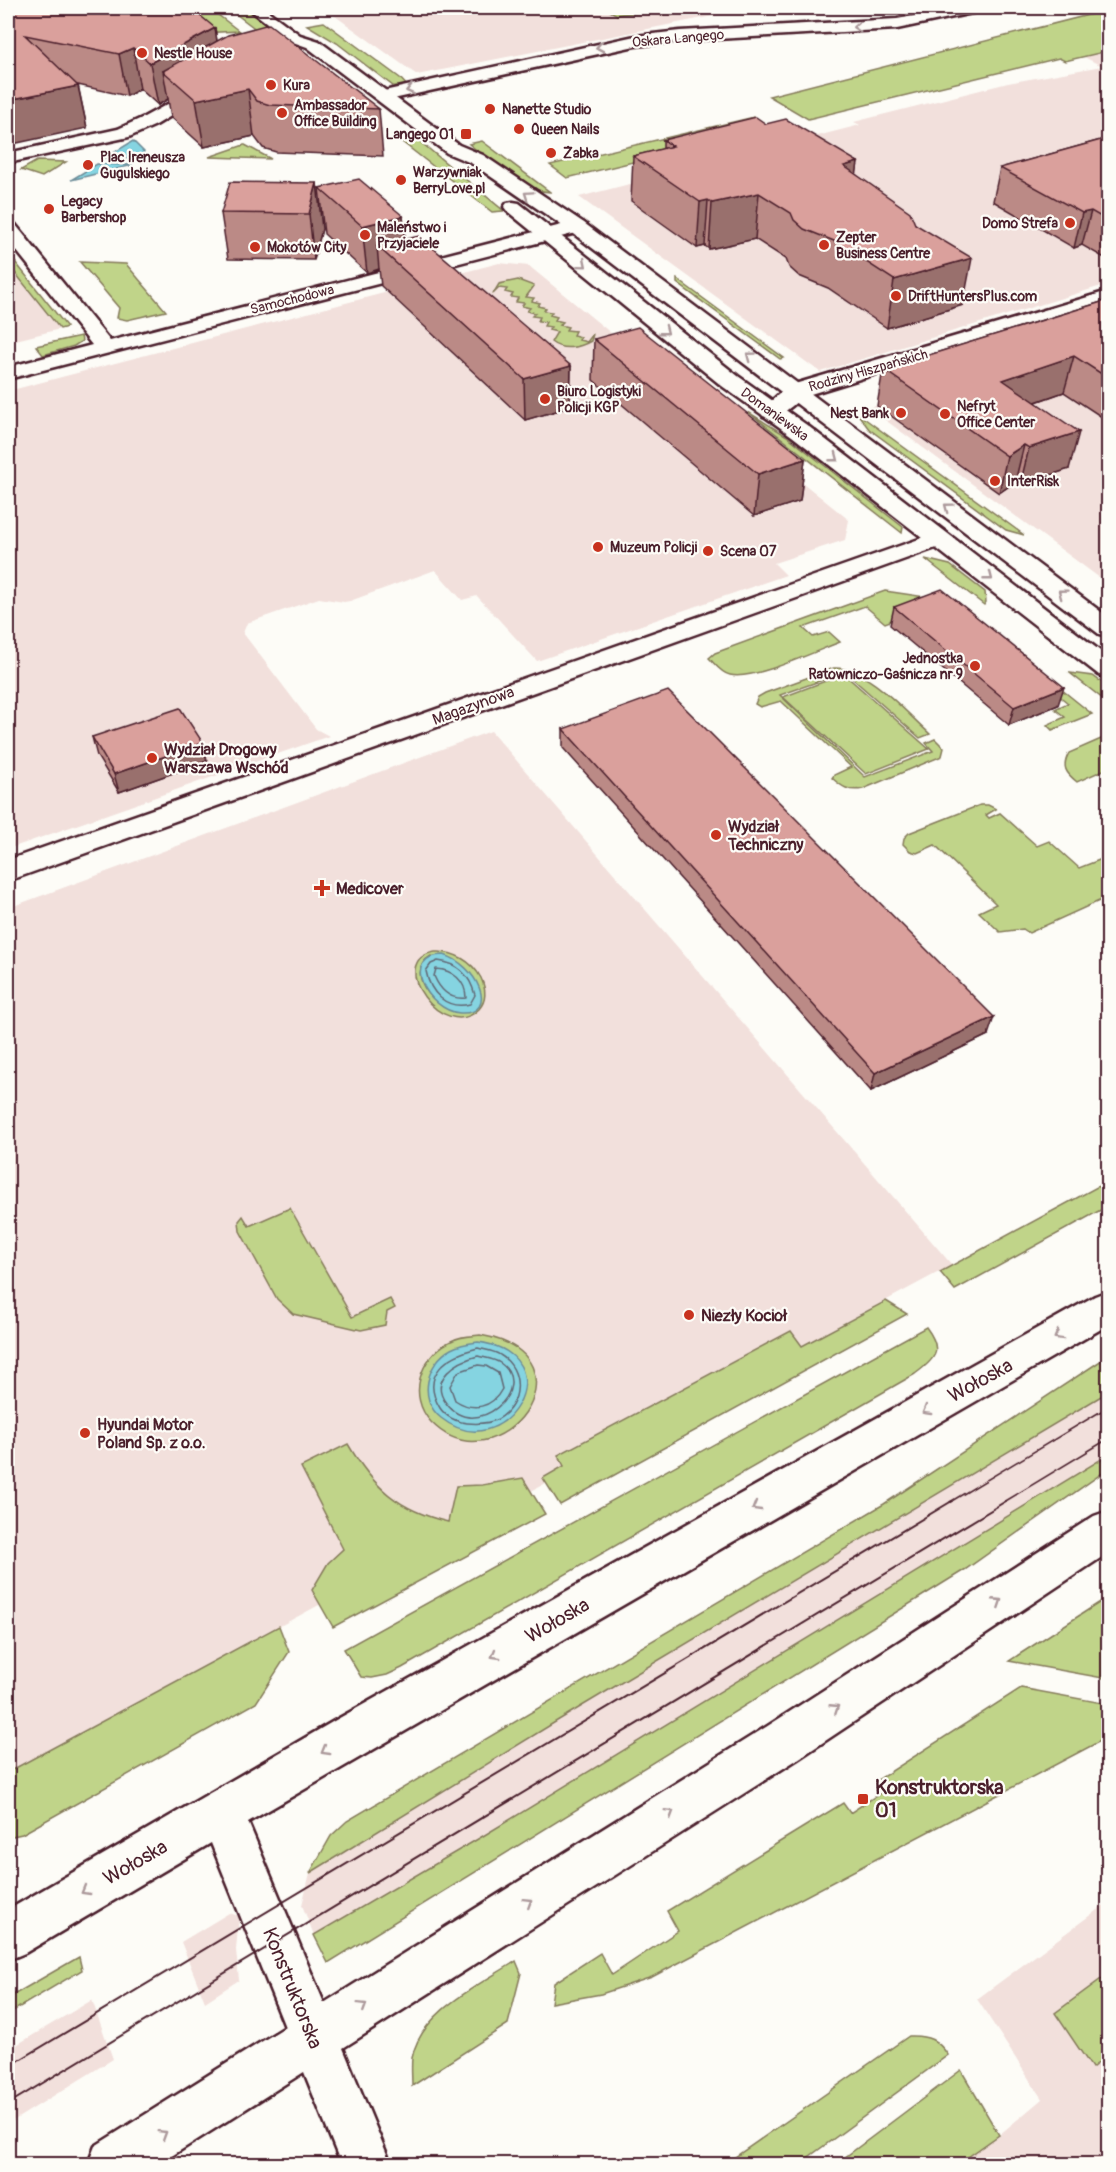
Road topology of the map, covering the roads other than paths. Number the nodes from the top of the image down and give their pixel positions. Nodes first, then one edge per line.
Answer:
1 (255, 8) edge
2 (278, 8) edge
3 (977, 8) edge
4 (313, 44) junction
5 (280, 47) edge
6 (223, 78) edge
7 (384, 96) junction
8 (453, 149) junction
9 (8, 158) edge
10 (577, 227) junction
11 (8, 228) edge
12 (547, 235) junction
13 (1108, 297) edge
14 (968, 341) junction
15 (105, 348) junction
16 (8, 373) edge
17 (796, 391) junction
18 (816, 406) junction
19 (771, 411) junction
20 (939, 539) junction
21 (1108, 629) edge
22 (1108, 669) edge
23 (8, 871) edge
24 (1108, 1307) edge
25 (1108, 1530) edge
26 (221, 1812) junction
27 (8, 1936) edge
28 (313, 2038) junction
29 (113, 2164) edge
30 (366, 2164) edge

1 - 4 street, Domaniewska
2 - 4 street, Domaniewska
3 -> 7 street, Oskara Langego
4 - 5 street
4 - 7 street, Domaniewska
6 - 9 street
7 - 8 street, Domaniewska
10 -> 8 street, Domaniewska
8 - 12 street, Domaniewska
10 - 12 street, Samochodowa
17 -> 10 street, Domaniewska
11 - 15 street
12 - 15 street, Samochodowa
12 -> 19 street, Domaniewska
13 - 14 street, Rodziny Hiszpańskich
14 - 17 street, Rodziny Hiszpańskich
14 - 18 street, Rodziny Hiszpańskich
15 - 16 street, Samochodowa
17 - 18 street, Domaniewska
17 - 19 street, Rodziny Hiszpańskich
18 - 19 street, Rodziny Hiszpańskich
21 -> 18 street, Domaniewska
19 -> 20 street, Domaniewska
20 -> 22 street, Domaniewska
20 - 23 street, Magazynowa
24 -> 26 street, Wołoska
28 -> 25 street
26 -> 27 street, Wołoska
26 - 28 street, Konstruktorska
29 -> 28 street
28 - 30 street, Konstruktorska

